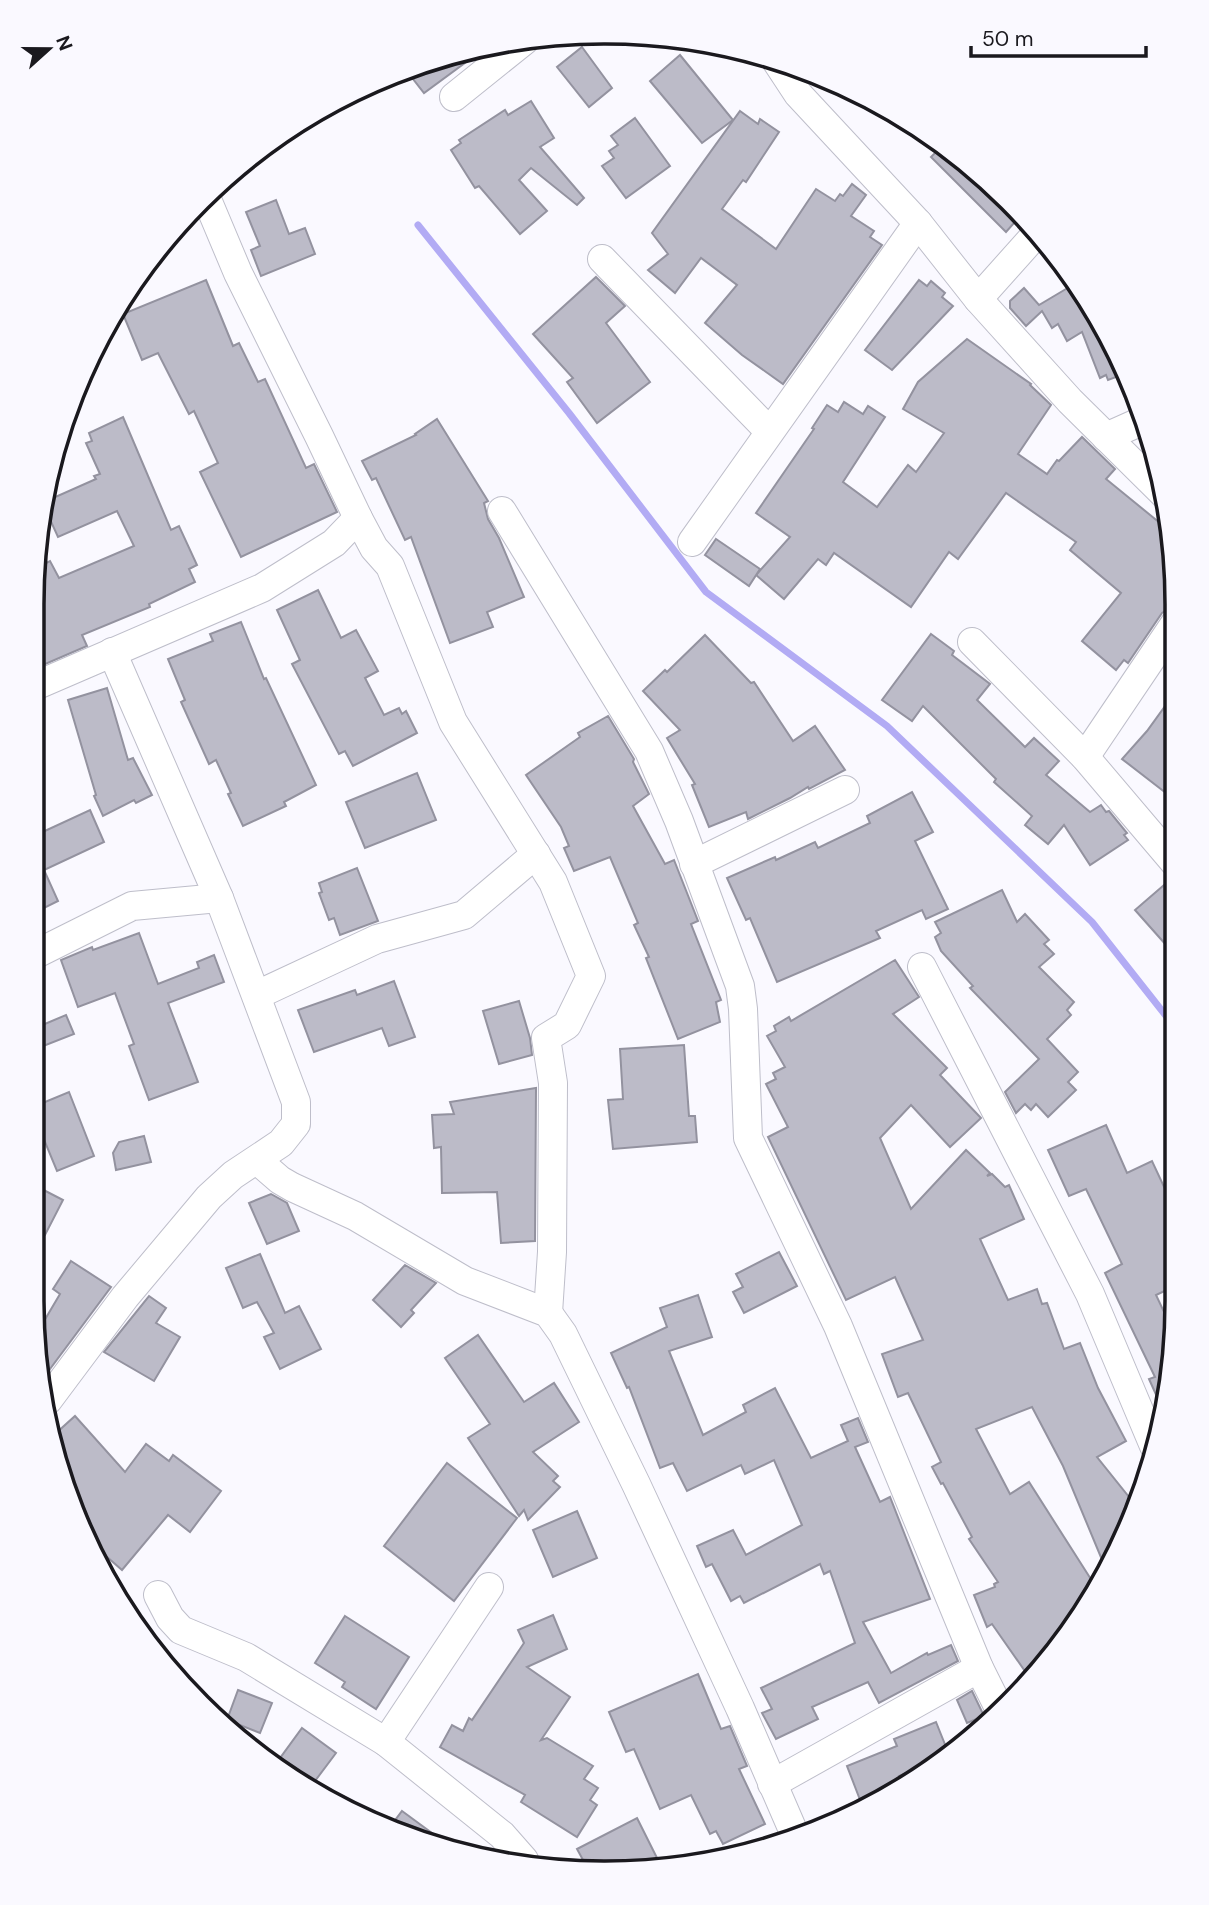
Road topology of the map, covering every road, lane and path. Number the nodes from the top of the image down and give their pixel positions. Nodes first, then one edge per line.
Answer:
1 (509, 53) edge
2 (785, 74) edge
3 (454, 97) dead end
4 (210, 206) edge
5 (918, 223) junction
6 (1030, 240) edge
7 (602, 259) dead end
8 (978, 299) junction
9 (1135, 424) edge
10 (769, 431) junction
11 (1106, 437) junction
12 (1151, 481) edge
13 (502, 511) dead end
14 (358, 519) junction
15 (692, 542) dead end
16 (1165, 638) edge
17 (972, 642) dead end
18 (112, 652) junction
19 (44, 682) edge
20 (1085, 758) junction
21 (845, 790) dead end
22 (1165, 851) edge
23 (536, 854) junction
24 (694, 864) junction
25 (219, 898) junction
26 (44, 950) edge
27 (922, 967) dead end
28 (257, 995) junction
29 (257, 1160) junction
30 (548, 1313) junction
31 (52, 1394) edge
32 (1148, 1435) edge
33 (489, 1587) dead end
34 (158, 1595) dead end
35 (979, 1668) junction
36 (995, 1702) edge
37 (386, 1742) junction
38 (772, 1784) junction
39 (792, 1829) edge
40 (519, 1854) edge

1 - 3 street
2 - 5 street
4 - 14 street
5 - 8 street
5 - 10 street
6 - 8 street
7 - 10 street
8 - 11 street
9 - 11 street
10 - 15 street
11 - 12 street
13 - 24 street
14 - 18 street
14 - 23 street
16 - 20 street
17 - 20 street
18 - 19 street
18 - 25 street
20 - 22 street
21 - 24 street
23 - 28 street
23 - 30 street
24 - 35 street
25 - 26 street
25 - 28 street
27 - 32 street
28 - 29 street
29 - 30 street
29 - 31 street
30 - 38 street
33 - 37 street
34 - 37 street
35 - 36 street
35 - 38 street
37 - 40 street
38 - 39 street

